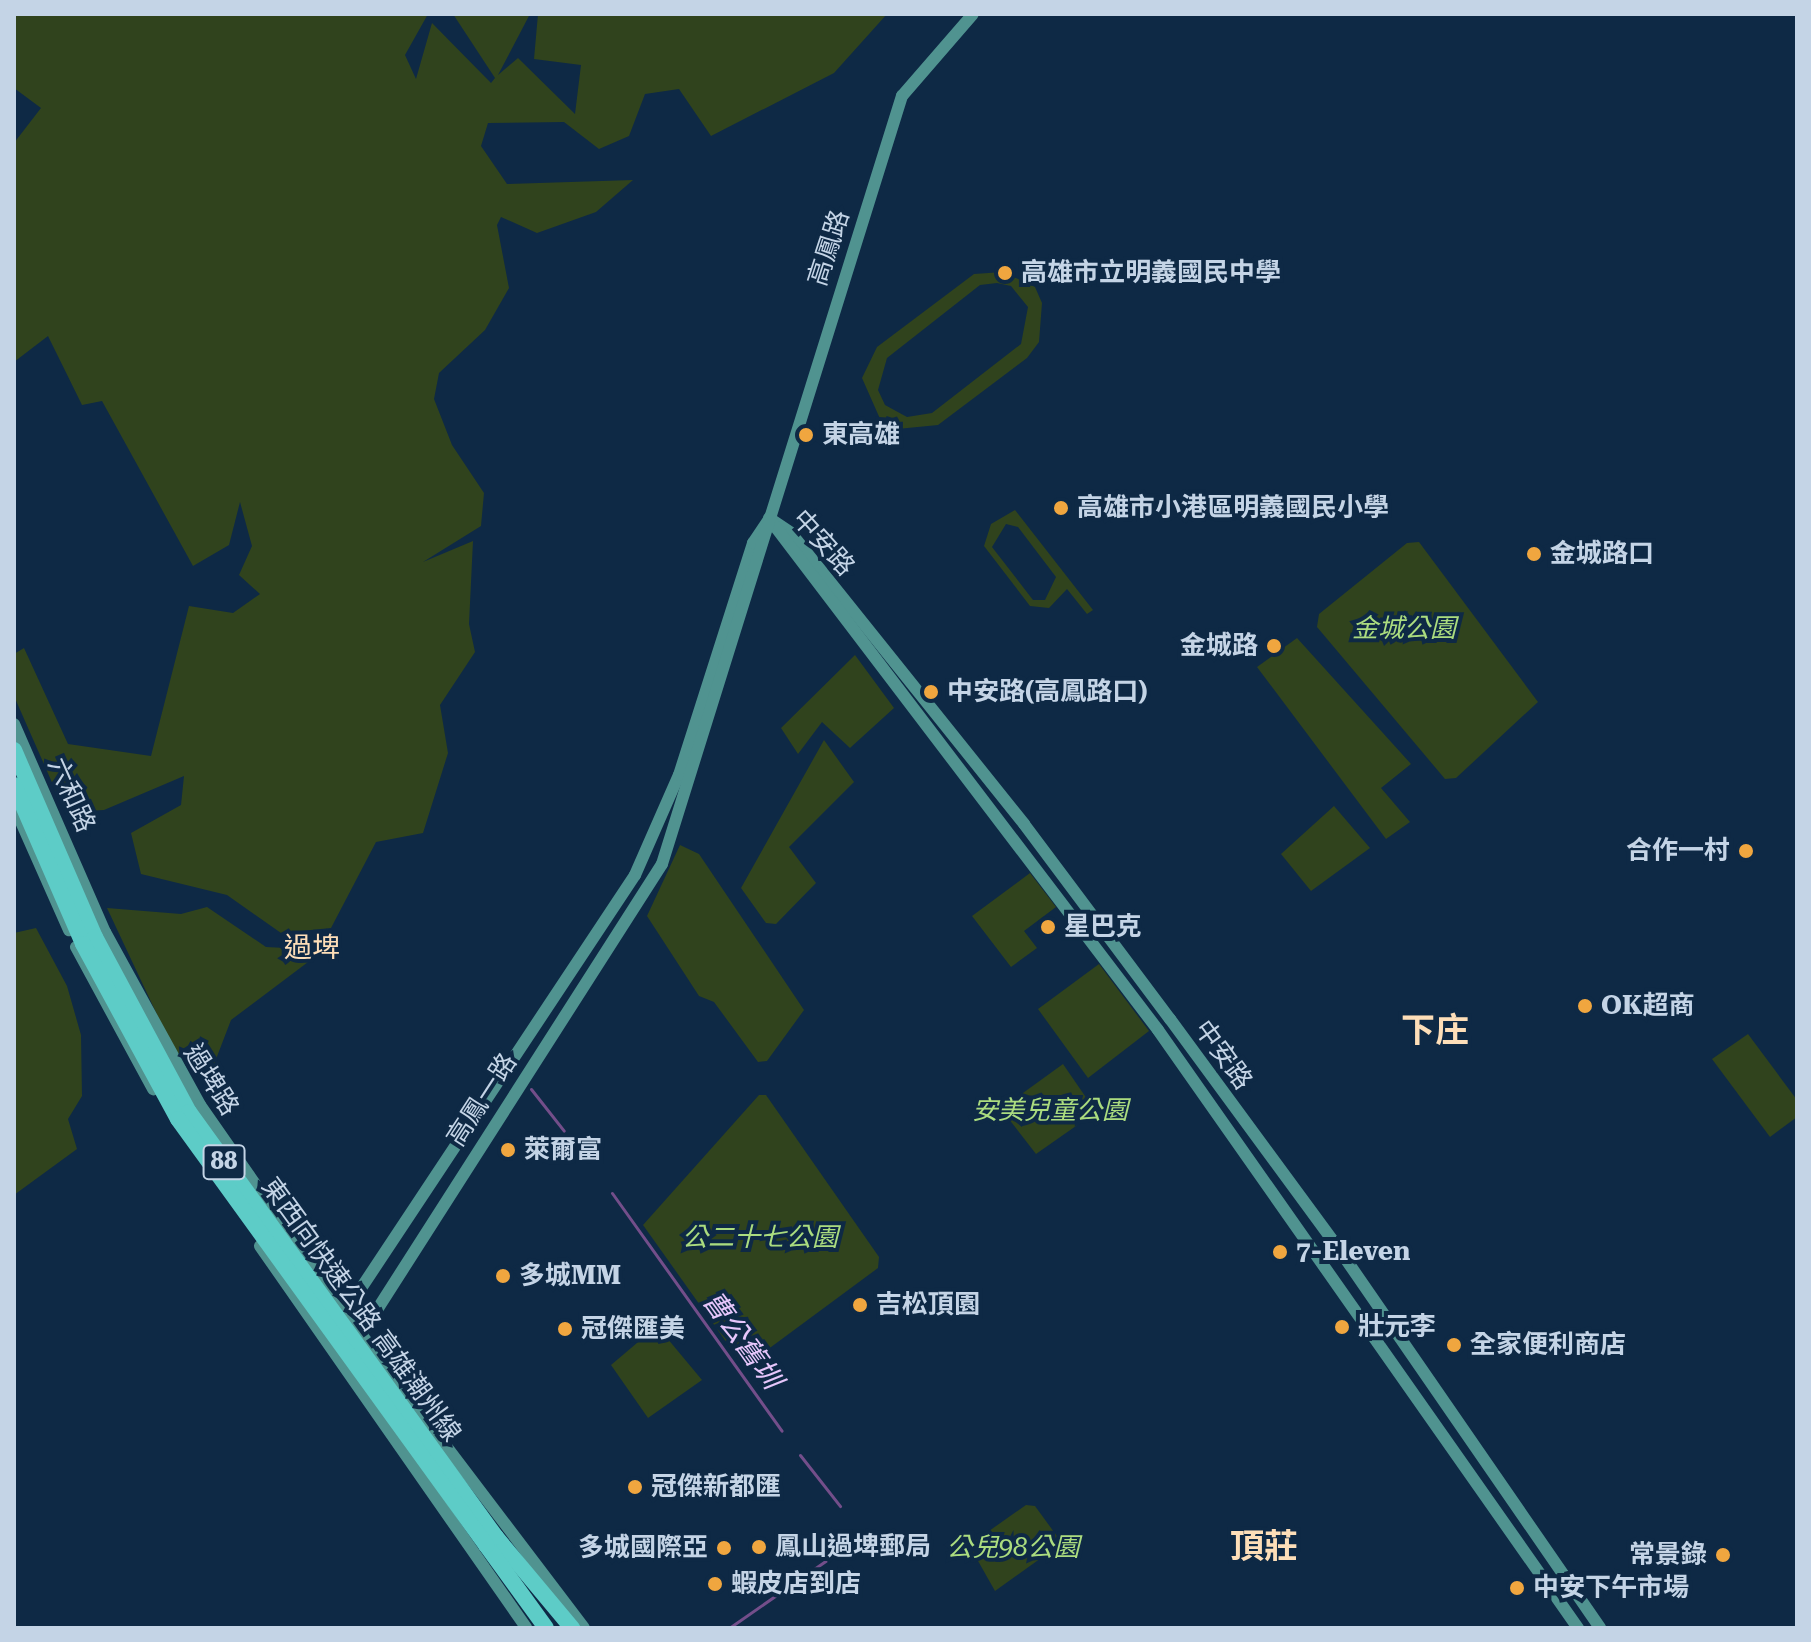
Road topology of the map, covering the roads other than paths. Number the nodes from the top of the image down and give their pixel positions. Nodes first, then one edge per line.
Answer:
1 (973, 14) edge
2 (769, 518) junction
3 (14, 724) edge
4 (14, 750) edge
5 (14, 785) edge
6 (14, 806) edge
7 (645, 855) joint
8 (662, 864) joint
9 (85, 886) joint
10 (345, 1313) junction
11 (357, 1330) junction
12 (328, 1343) junction
13 (343, 1363) junction
14 (491, 1541) junction
15 (526, 1628) edge
16 (538, 1628) edge
17 (546, 1628) edge
18 (561, 1628) edge
19 (572, 1628) edge
20 (584, 1628) edge
21 (1578, 1628) edge
22 (1600, 1628) edge

1 - 2 street, 高鳳路
2 - 7 street, 高鳳路
2 - 8 street, 高鳳路
2 - 21 street, 中安路
2 - 22 street, 中安路
3 - 9 street, 六和路
4 - 14 highway, 東西向快速公路 高雄潮州線 / 88, bridge
5 - 14 highway, 東西向快速公路 高雄潮州線 / 88, bridge
6 - 12 street, 過埤路
7 - 10 street, 高鳳一路
8 - 11 street, 高鳳一路
9 - 10 street, 過埤路
10 - 11 street, 過埤路
10 - 12 street, 高鳳一路
11 - 13 street, 高鳳一路
11 - 20 street, 過埤路
12 - 13 street, 過埤路
13 - 15 street, 過埤路
14 - 16 highway
14 - 17 highway, 東西向快速公路 高雄潮州線 / 88
14 - 18 highway, 東西向快速公路 高雄潮州線 / 88
14 - 19 highway

